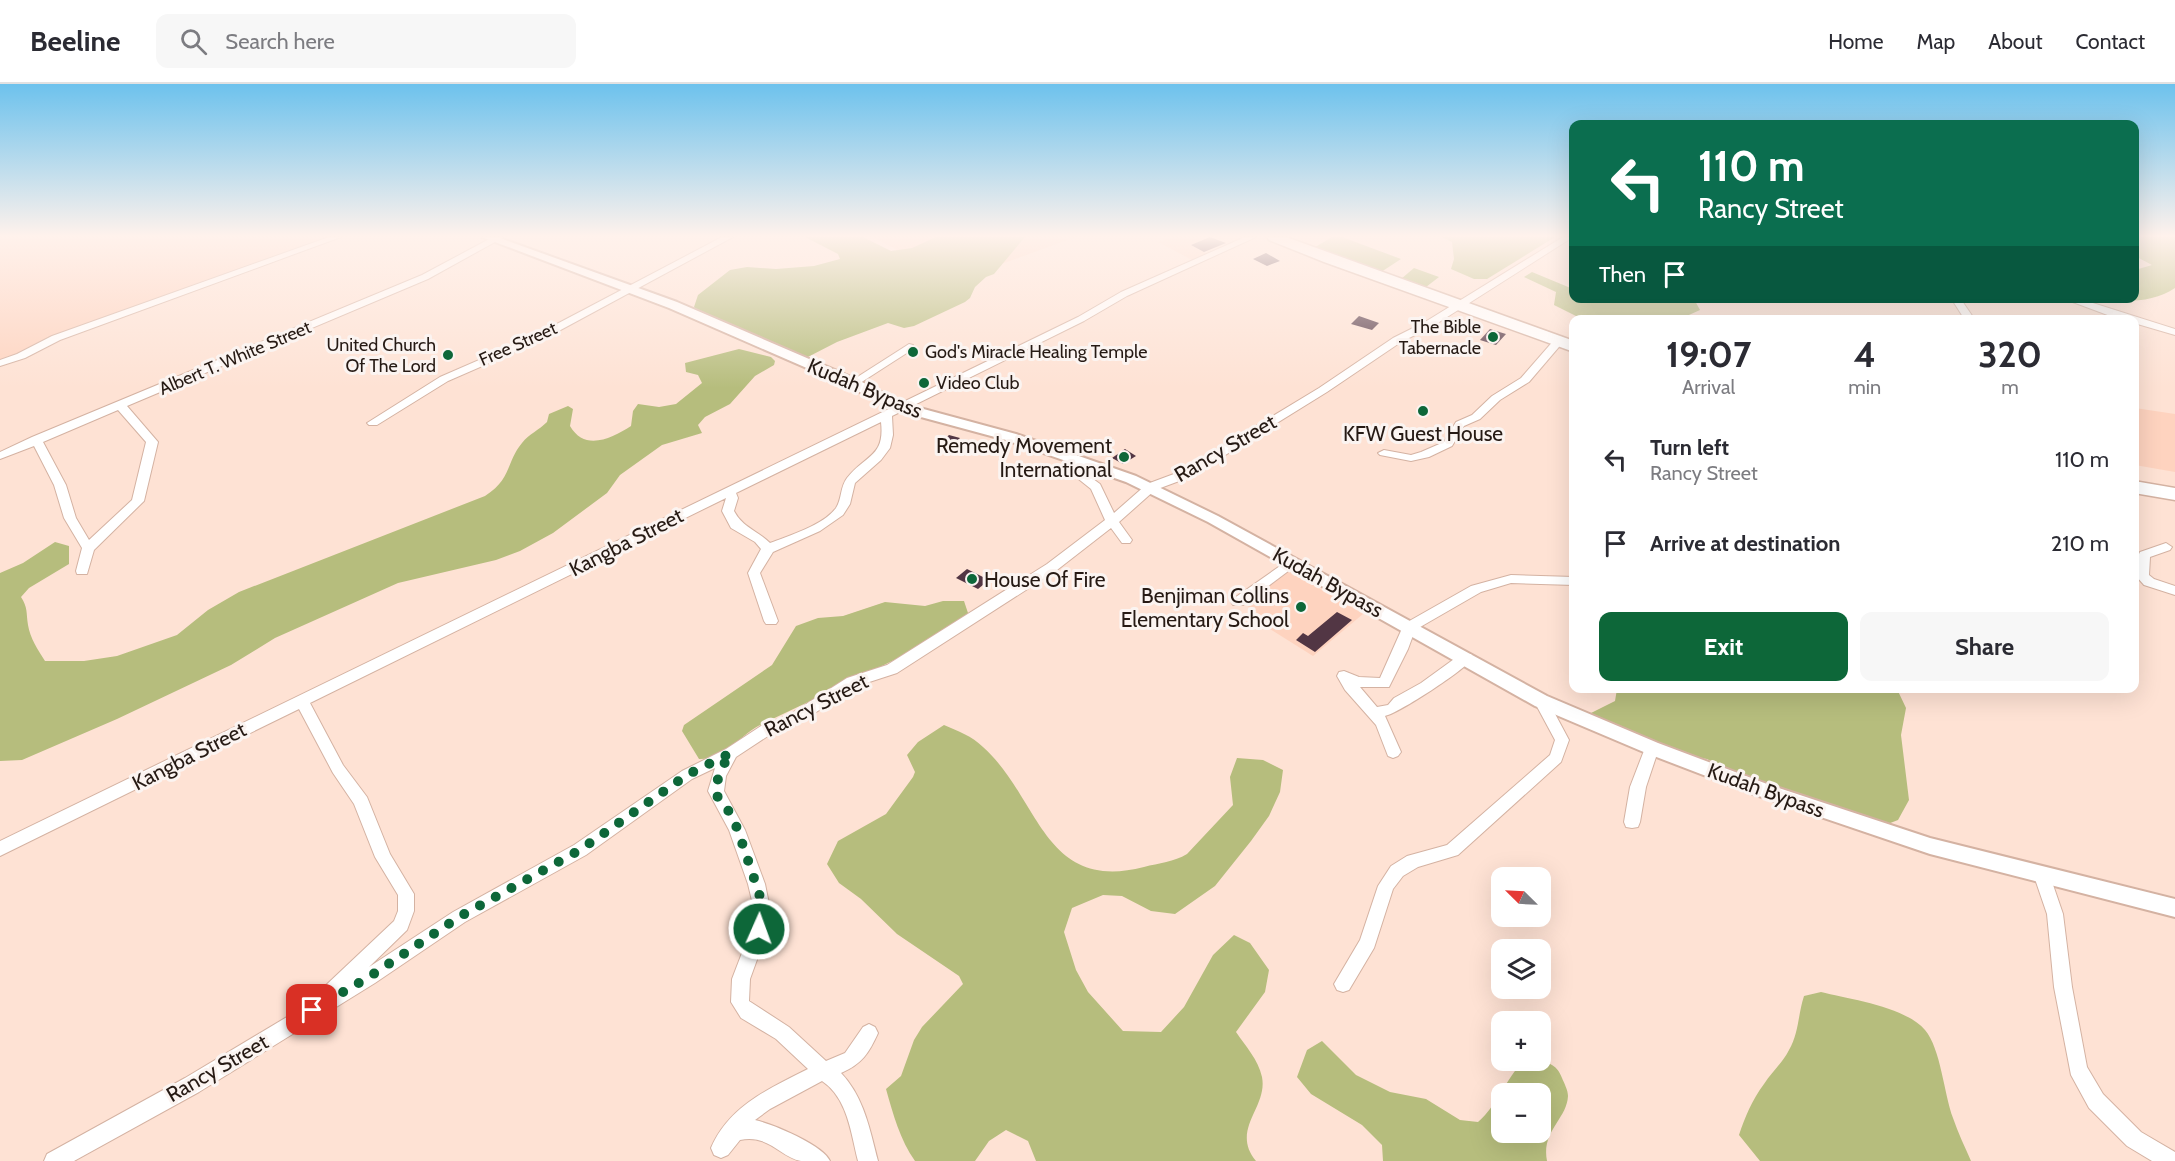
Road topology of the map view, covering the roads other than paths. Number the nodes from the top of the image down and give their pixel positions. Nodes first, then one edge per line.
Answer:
1 (197, 287) edge
2 (401, 287) edge
3 (625, 287) edge
4 (637, 287) edge
5 (1139, 287) edge
6 (1409, 287) edge
7 (1489, 287) edge
8 (632, 290) junction
9 (2081, 303) edge
10 (1461, 305) junction
11 (2118, 315) edge
12 (2139, 322) edge
13 (2175, 332) edge
14 (1566, 344) edge
15 (909, 347) dead end
16 (0, 363) edge
17 (853, 382) junction
18 (120, 405) junction
19 (893, 410) junction
20 (373, 423) dead end
21 (36, 439) junction
22 (1384, 453) dead end
23 (0, 456) edge
24 (1071, 457) junction
25 (2139, 486) edge
26 (1151, 487) junction
27 (729, 491) junction
28 (2175, 494) edge
29 (1112, 521) junction
30 (1126, 540) dead end
31 (2166, 547) dead end
32 (88, 548) junction
33 (768, 549) junction
34 (1290, 563) junction
35 (82, 571) dead end
36 (1569, 580) edge
37 (2175, 591) edge
38 (1238, 603) dead end
39 (771, 621) dead end
40 (1409, 627) junction
41 (1466, 658) junction
42 (302, 700) junction
43 (1540, 701) junction
44 (1376, 715) junction
45 (1652, 748) junction
46 (1393, 752) dead end
47 (731, 753) junction
48 (1632, 822) dead end
49 (0, 849) edge
50 (2042, 876) junction
51 (2175, 908) edge
52 (1343, 984) dead end
53 (312, 1010) junction
54 (869, 1033) dead end
55 (824, 1071) junction
56 (734, 1131) junction
57 (722, 1148) dead end
58 (54, 1161) edge
59 (820, 1161) edge
60 (868, 1161) edge
61 (2171, 1161) edge

1 - 16 street
2 - 18 street, Albert T. White Street
3 - 8 street, Kudah Bypass
4 - 8 street, Free Street
5 - 19 street, Kangba Street
6 - 10 highway
7 - 10 street, Rancy Street
8 - 17 street, Kudah Bypass
8 - 20 street, Free Street
9 - 11 street
10 - 14 highway
10 - 26 street, Rancy Street
12 - 13 street
14 - 22 street
15 - 17 street
17 - 19 street, Kudah Bypass
18 - 21 street, Albert T. White Street
18 - 32 street
19 - 24 street, Kudah Bypass
19 - 27 street, Kangba Street
19 - 33 street
21 - 23 street, Albert T. White Street
21 - 32 street
24 - 26 street, Kudah Bypass
24 - 29 street
25 - 28 highway
26 - 29 street, Rancy Street
26 - 34 street, Kudah Bypass
27 - 33 street
27 - 42 street, Kangba Street
29 - 30 street
29 - 47 street, Rancy Street
31 - 37 street
32 - 35 street
33 - 39 street
34 - 38 street
34 - 40 street, Kudah Bypass
36 - 40 street
40 - 41 street, Kudah Bypass
40 - 44 street
41 - 43 street, Kudah Bypass
41 - 44 street
42 - 49 street, Kangba Street
42 - 53 street
43 - 45 street, Kudah Bypass
43 - 52 street
44 - 46 street
45 - 48 street
45 - 50 street, Kudah Bypass
47 - 53 street, Rancy Street
47 - 55 street
50 - 51 street, Kudah Bypass
50 - 61 street
53 - 58 street, Rancy Street
54 - 55 street
55 - 56 street
55 - 60 street
56 - 57 street
56 - 59 street

